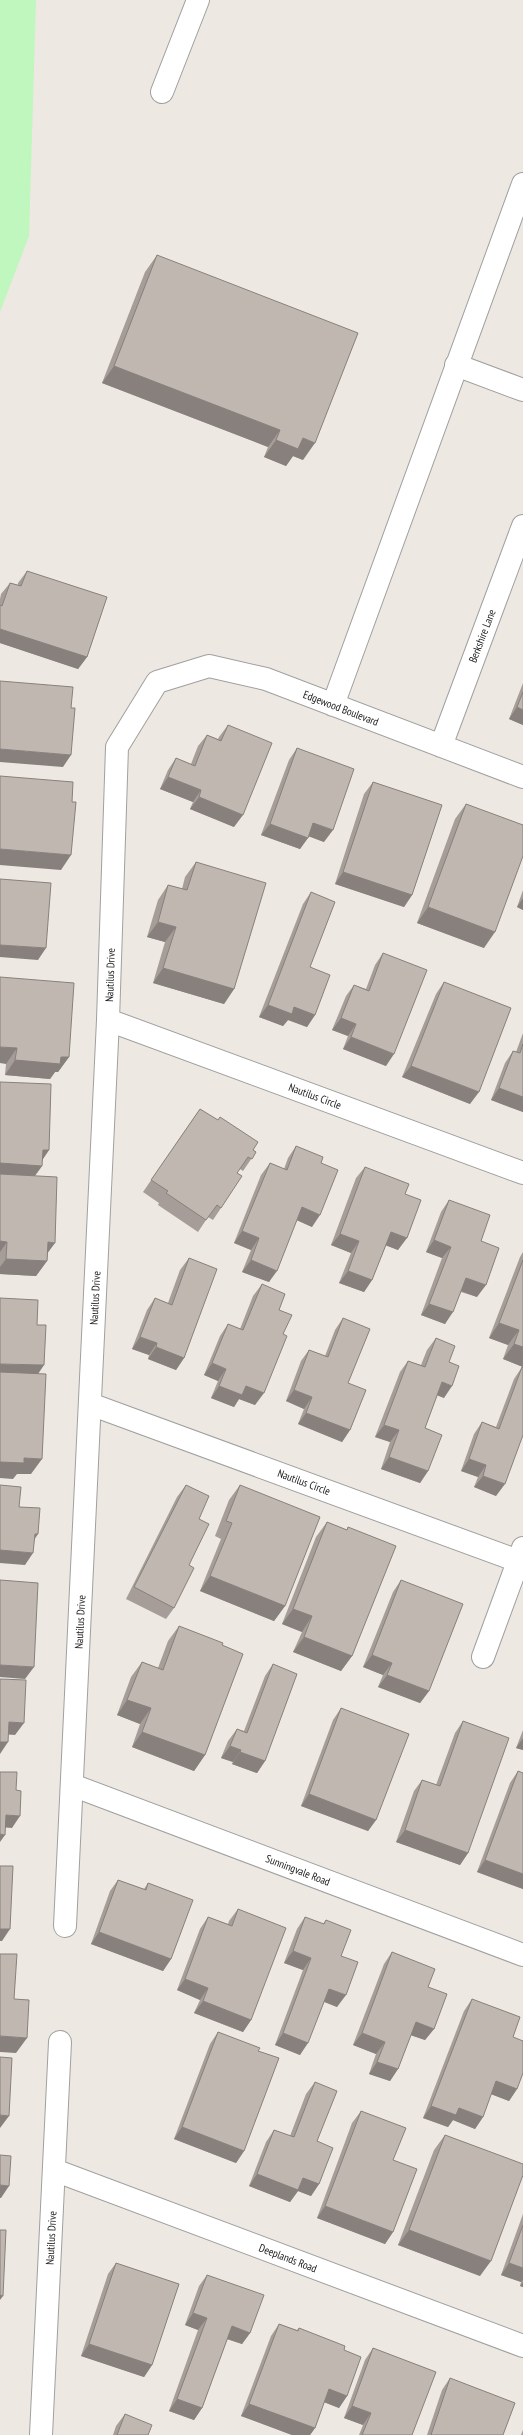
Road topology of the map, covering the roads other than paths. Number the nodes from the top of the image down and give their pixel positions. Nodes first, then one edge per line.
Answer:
1 (198, 0) edge
2 (162, 92) dead end
3 (523, 184) edge
4 (456, 365) junction
5 (523, 390) edge
6 (523, 526) edge
7 (157, 682) joint
8 (333, 705) junction
9 (441, 746) junction
10 (523, 777) edge
11 (108, 1020) junction
12 (523, 1172) edge
13 (90, 1404) junction
14 (520, 1554) edge
15 (483, 1657) dead end
16 (72, 1786) junction
17 (65, 1926) dead end
18 (523, 1955) edge
19 (60, 2042) dead end
20 (54, 2170) junction
21 (523, 2346) edge
22 (41, 2435) edge

1 - 2 street
3 - 4 street
4 - 5 street
4 - 8 street
6 - 9 street, Berkshire Lane
7 - 8 street, Edgewood Boulevard
7 - 11 street, Nautilus Drive
8 - 9 street, Edgewood Boulevard
9 - 10 street, Edgewood Boulevard
11 - 12 street, Nautilus Circle
11 - 13 street, Nautilus Drive
13 - 14 street, Nautilus Circle
13 - 16 street, Nautilus Drive
14 - 15 street, Nautilus Circle
16 - 17 street, Nautilus Drive
16 - 18 street, Sunningvale Road
19 - 20 street, Nautilus Drive
20 - 21 street, Deeplands Road
20 - 22 street, Nautilus Drive

